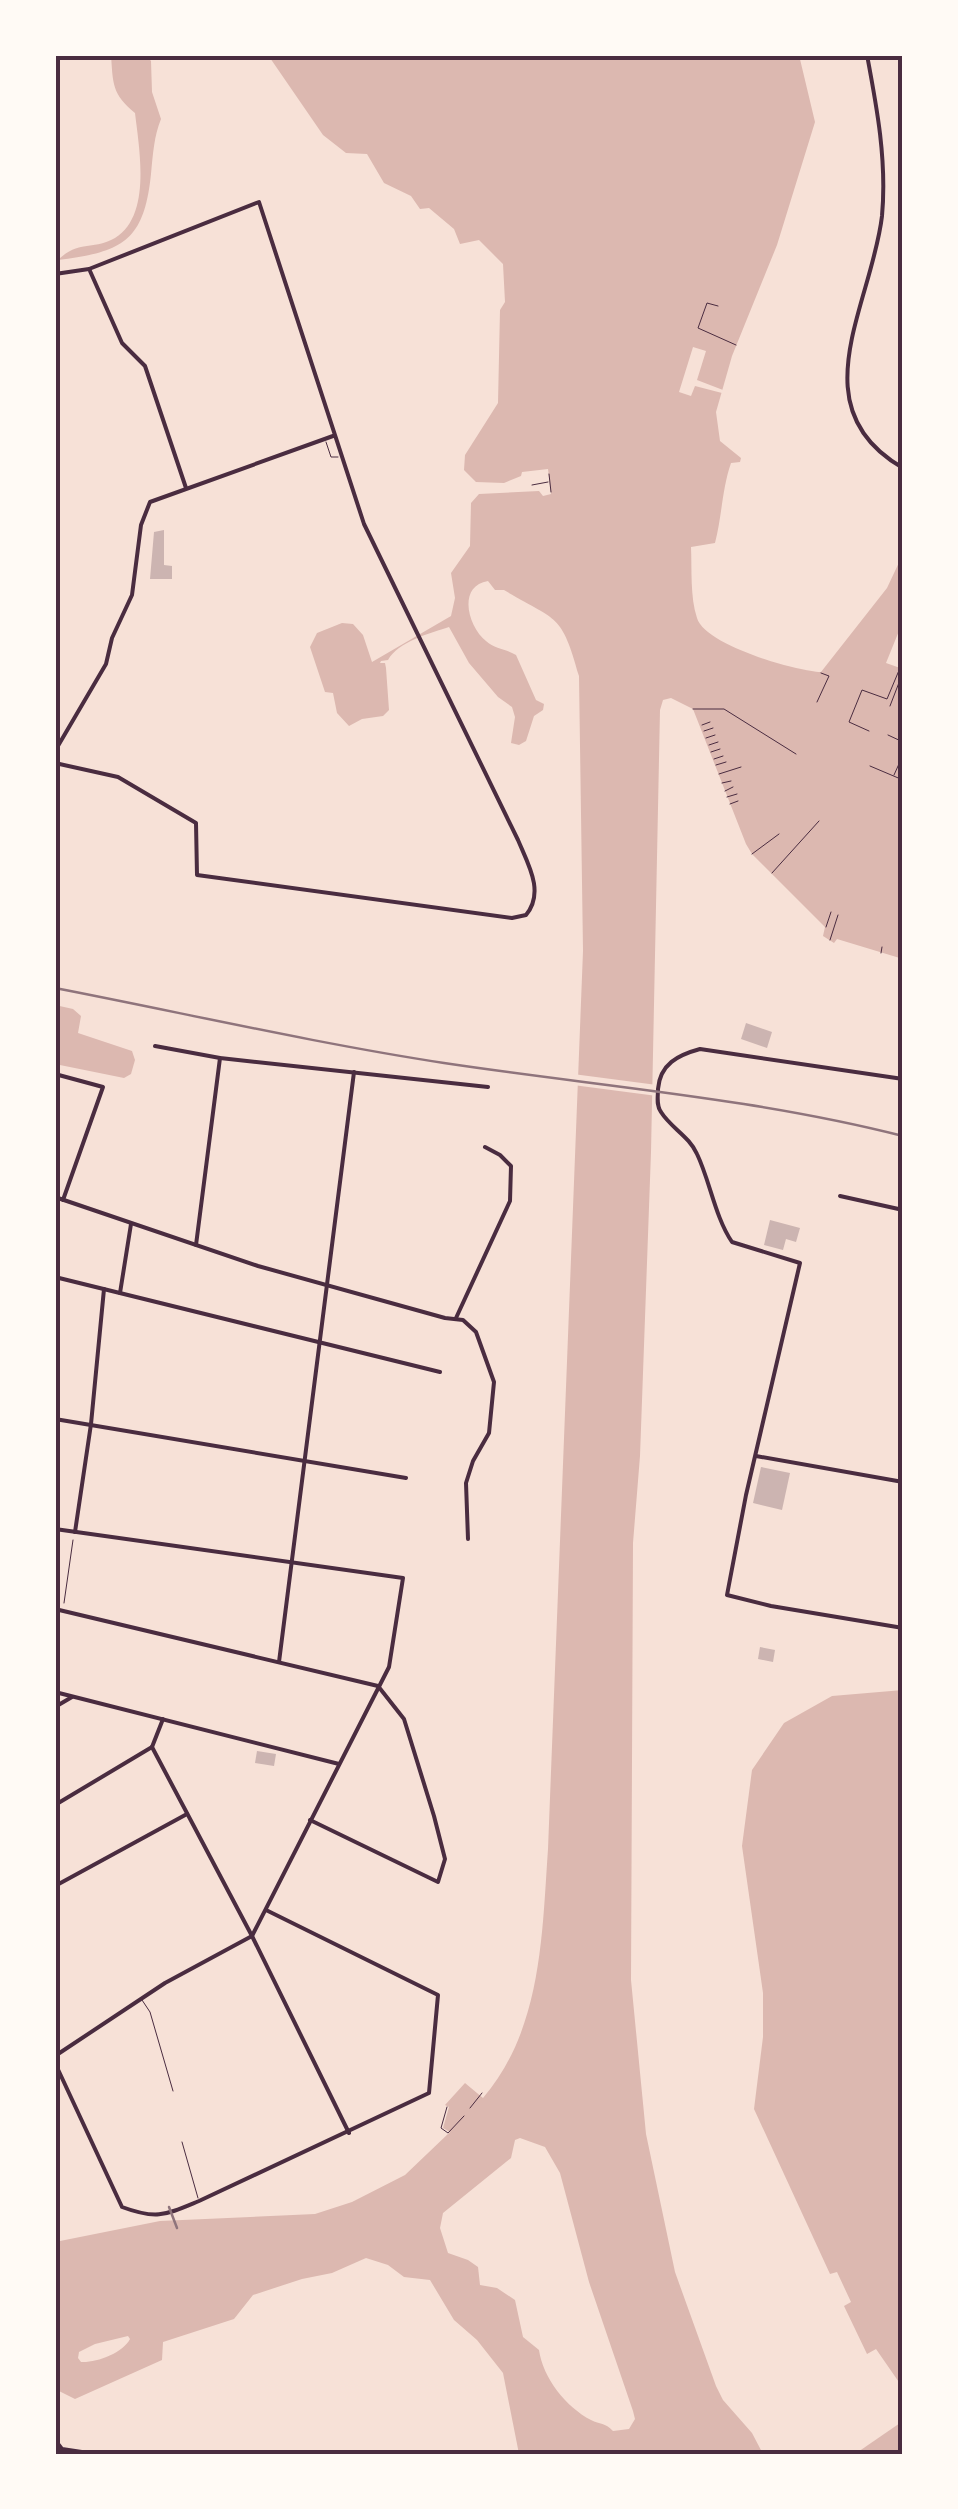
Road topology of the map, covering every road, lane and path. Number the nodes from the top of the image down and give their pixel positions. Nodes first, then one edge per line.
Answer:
1 (866, 55) edge
2 (89, 270) junction
3 (55, 274) edge
4 (718, 306) dead end
5 (736, 345) dead end
6 (334, 435) junction
7 (324, 439) junction
8 (341, 456) junction
9 (903, 468) edge
10 (548, 474) dead end
11 (550, 482) junction
12 (532, 484) dead end
13 (186, 488) junction
14 (551, 492) dead end
15 (900, 668) dead end
16 (822, 672) dead end
17 (828, 676) junction
18 (836, 679) dead end
19 (903, 681) edge
20 (817, 702) dead end
21 (890, 706) dead end
22 (693, 709) dead end
23 (710, 722) dead end
24 (702, 725) dead end
25 (712, 728) dead end
26 (868, 731) dead end
27 (704, 732) dead end
28 (715, 735) dead end
29 (888, 735) dead end
30 (706, 738) dead end
31 (718, 742) dead end
32 (903, 742) edge
33 (709, 746) dead end
34 (720, 749) dead end
35 (55, 751) edge
36 (711, 752) dead end
37 (796, 754) dead end
38 (903, 755) edge
39 (722, 756) dead end
40 (714, 759) dead end
41 (726, 762) dead end
42 (55, 763) edge
43 (716, 765) dead end
44 (870, 766) dead end
45 (741, 767) dead end
46 (719, 774) dead end
47 (894, 776) junction
48 (903, 780) edge
49 (731, 781) dead end
50 (722, 783) dead end
51 (734, 787) dead end
52 (725, 790) dead end
53 (737, 794) dead end
54 (727, 797) dead end
55 (738, 801) dead end
56 (730, 804) dead end
57 (811, 815) dead end
58 (819, 821) junction
59 (825, 826) dead end
60 (780, 834) dead end
61 (752, 854) dead end
62 (772, 873) dead end
63 (831, 912) dead end
64 (838, 915) dead end
65 (826, 927) dead end
66 (830, 940) dead end
67 (882, 948) dead end
68 (881, 953) dead end
69 (154, 1046) dead end
70 (220, 1058) junction
71 (354, 1072) junction
72 (55, 1074) edge
73 (903, 1079) edge
74 (488, 1087) dead end
75 (485, 1147) dead end
76 (840, 1196) dead end
77 (55, 1197) edge
78 (63, 1200) junction
79 (903, 1210) edge
80 (131, 1223) junction
81 (196, 1245) junction
82 (55, 1277) edge
83 (328, 1287) junction
84 (104, 1289) junction
85 (120, 1293) junction
86 (456, 1318) junction
87 (321, 1343) junction
88 (440, 1372) dead end
89 (55, 1420) edge
90 (91, 1424) junction
91 (756, 1456) junction
92 (306, 1462) junction
93 (406, 1478) dead end
94 (903, 1482) edge
95 (55, 1529) edge
96 (75, 1532) junction
97 (468, 1539) dead end
98 (294, 1563) junction
99 (55, 1609) edge
100 (63, 1611) junction
101 (903, 1628) edge
102 (279, 1662) junction
103 (378, 1686) junction
104 (55, 1692) edge
105 (73, 1696) junction
106 (55, 1708) edge
107 (163, 1718) junction
108 (152, 1746) junction
109 (339, 1764) junction
110 (55, 1806) edge
111 (188, 1814) junction
112 (310, 1820) junction
113 (55, 1886) edge
114 (266, 1910) junction
115 (252, 1936) junction
116 (141, 1999) junction
117 (55, 2060) edge
118 (173, 2091) dead end
119 (482, 2093) dead end
120 (447, 2108) dead end
121 (470, 2108) dead end
122 (464, 2116) dead end
123 (349, 2133) junction
124 (182, 2142) dead end
125 (199, 2201) junction
126 (55, 2440) edge
127 (95, 2454) edge

1 - 9 street
2 - 3 street
2 - 6 street
2 - 13 street
4 - 5 path
6 - 7 street
6 - 8 street
7 - 8 lane
7 - 13 street
8 - 42 street
10 - 11 path
11 - 12 path
11 - 14 path
13 - 35 street
15 - 26 path
16 - 17 path
17 - 18 path
17 - 20 path
19 - 21 path
22 - 37 path
23 - 24 path
25 - 27 path
28 - 30 path
29 - 32 path
31 - 33 path
34 - 36 path
38 - 47 path
39 - 40 path
41 - 43 path
44 - 47 path
45 - 46 path
47 - 48 path
49 - 50 path
51 - 52 path
53 - 54 path
55 - 56 path
57 - 58 path
58 - 59 path
58 - 62 path
60 - 61 path
63 - 65 path
64 - 66 path
67 - 68 path
69 - 70 street
70 - 71 street
70 - 81 street
71 - 74 street
71 - 83 street
72 - 78 street
73 - 91 street
75 - 86 street
76 - 79 street
77 - 78 street
78 - 80 street
80 - 81 street
80 - 85 street
81 - 83 street
82 - 84 street
83 - 86 street
83 - 87 street
84 - 85 street
84 - 90 street
85 - 87 street
86 - 97 street
87 - 88 street
87 - 92 street
89 - 90 street
90 - 92 street
90 - 96 street
91 - 94 street
91 - 101 street
92 - 93 street
92 - 98 street
95 - 96 street
96 - 98 street
96 - 100 path
98 - 102 street
98 - 103 street
99 - 100 street
100 - 102 street
102 - 103 street
103 - 109 street
103 - 112 street
104 - 105 street
105 - 106 street
105 - 107 street
107 - 108 street
107 - 109 street
108 - 110 street
108 - 111 street
109 - 112 street
111 - 113 street
111 - 115 street
112 - 114 street
114 - 115 street
114 - 123 street
115 - 116 street
115 - 123 street
116 - 117 street
116 - 118 lane
117 - 125 street
119 - 121 path
120 - 122 path
123 - 125 street
124 - 125 lane
126 - 127 street

